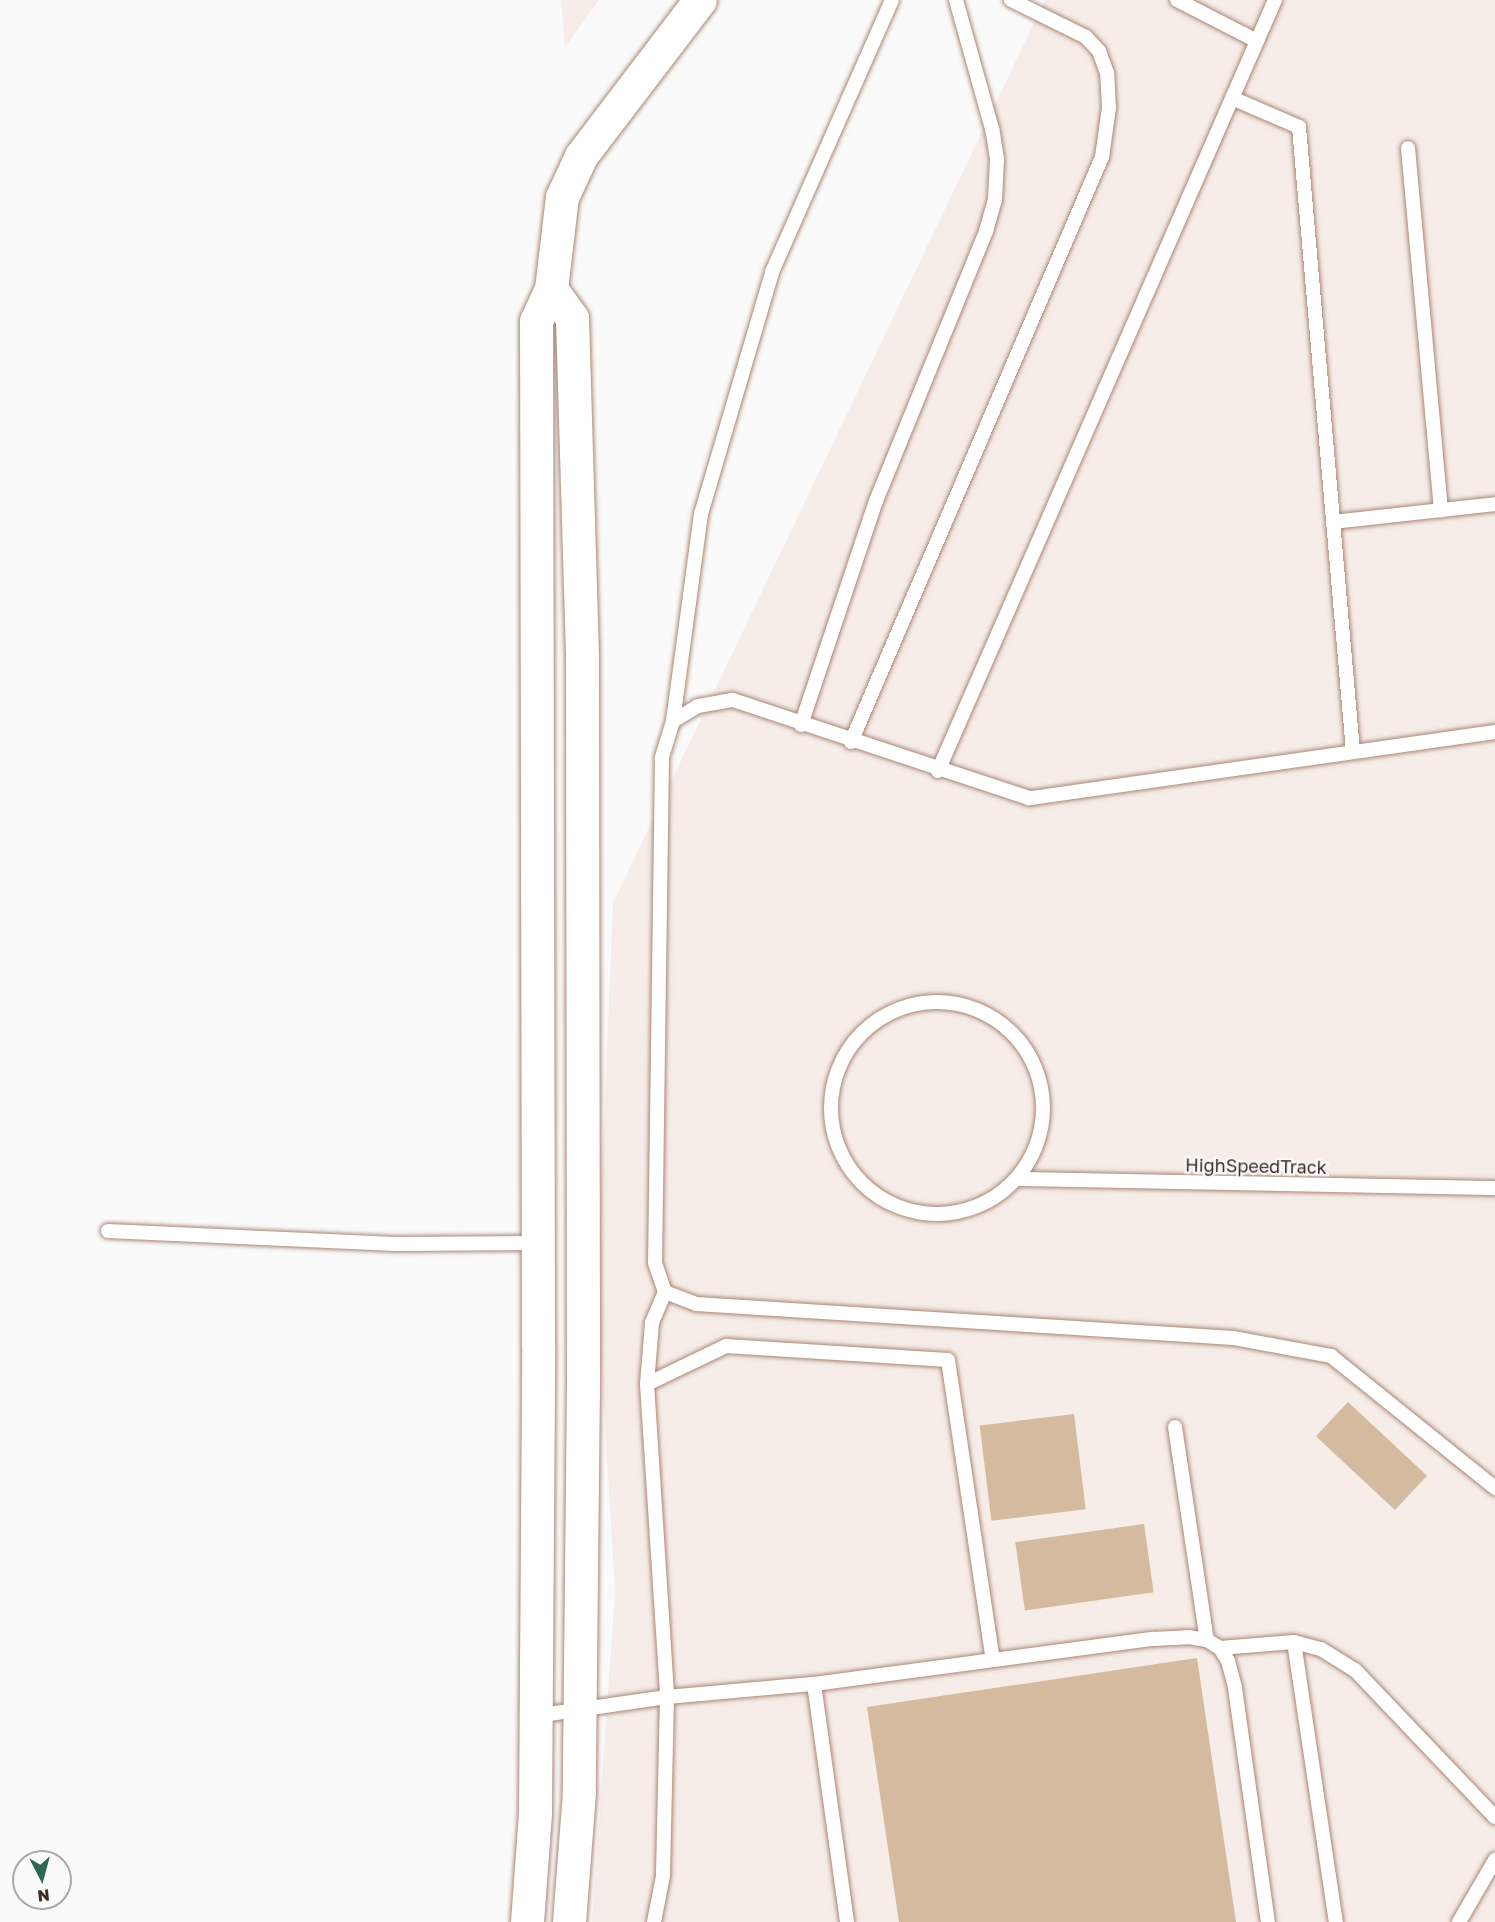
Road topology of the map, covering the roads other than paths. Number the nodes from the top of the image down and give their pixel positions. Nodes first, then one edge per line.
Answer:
1 (700, 0) edge
2 (892, 0) edge
3 (956, 0) edge
4 (1011, 0) edge
5 (1177, 0) edge
6 (1275, 0) edge
7 (1257, 41) junction
8 (1232, 98) junction
9 (1408, 148) dead end
10 (551, 289) junction
11 (1495, 504) edge
12 (1441, 511) junction
13 (1333, 522) junction
14 (673, 721) junction
15 (801, 725) junction
16 (1495, 732) edge
17 (851, 742) junction
18 (1353, 753) junction
19 (938, 771) junction
20 (1017, 1179) junction
21 (1495, 1188) edge
22 (583, 1191) junction
23 (538, 1192) junction
24 (108, 1231) dead end
25 (538, 1244) junction
26 (664, 1292) junction
27 (647, 1384) junction
28 (1175, 1426) dead end
29 (1495, 1488) edge
30 (1207, 1640) junction
31 (1294, 1642) junction
32 (1220, 1648) junction
33 (993, 1660) junction
34 (814, 1684) junction
35 (667, 1696) junction
36 (579, 1712) junction
37 (535, 1716) junction
38 (1495, 1817) edge
39 (1495, 1860) edge
40 (527, 1922) edge
41 (569, 1922) edge
42 (654, 1922) edge
43 (848, 1922) edge
44 (1268, 1922) edge
45 (1336, 1922) edge
46 (1459, 1922) edge

1 - 10 street
2 - 14 lane
3 - 15 lane
4 - 17 lane
5 - 7 lane
6 - 7 lane
7 - 8 lane
8 - 13 lane
8 - 19 lane
9 - 12 lane
10 - 22 street
10 - 23 street
11 - 12 lane
12 - 13 lane
13 - 18 lane
14 - 15 lane
14 - 26 lane
15 - 17 lane
16 - 18 lane
17 - 19 lane
18 - 19 lane
20 - 20 lane
20 - 21 lane, HighSpeedTrack
22 - 23 street
22 - 36 street
23 - 25 street
24 - 25 lane
25 - 37 street
26 - 27 lane
26 - 29 lane
27 - 33 lane
27 - 35 lane
28 - 30 lane
30 - 32 lane
30 - 33 lane
31 - 32 lane
31 - 38 lane
31 - 45 lane
32 - 44 lane
33 - 34 lane
34 - 35 lane
34 - 43 lane
35 - 36 lane
35 - 42 lane
36 - 37 lane
36 - 41 street
37 - 40 street
39 - 46 lane

